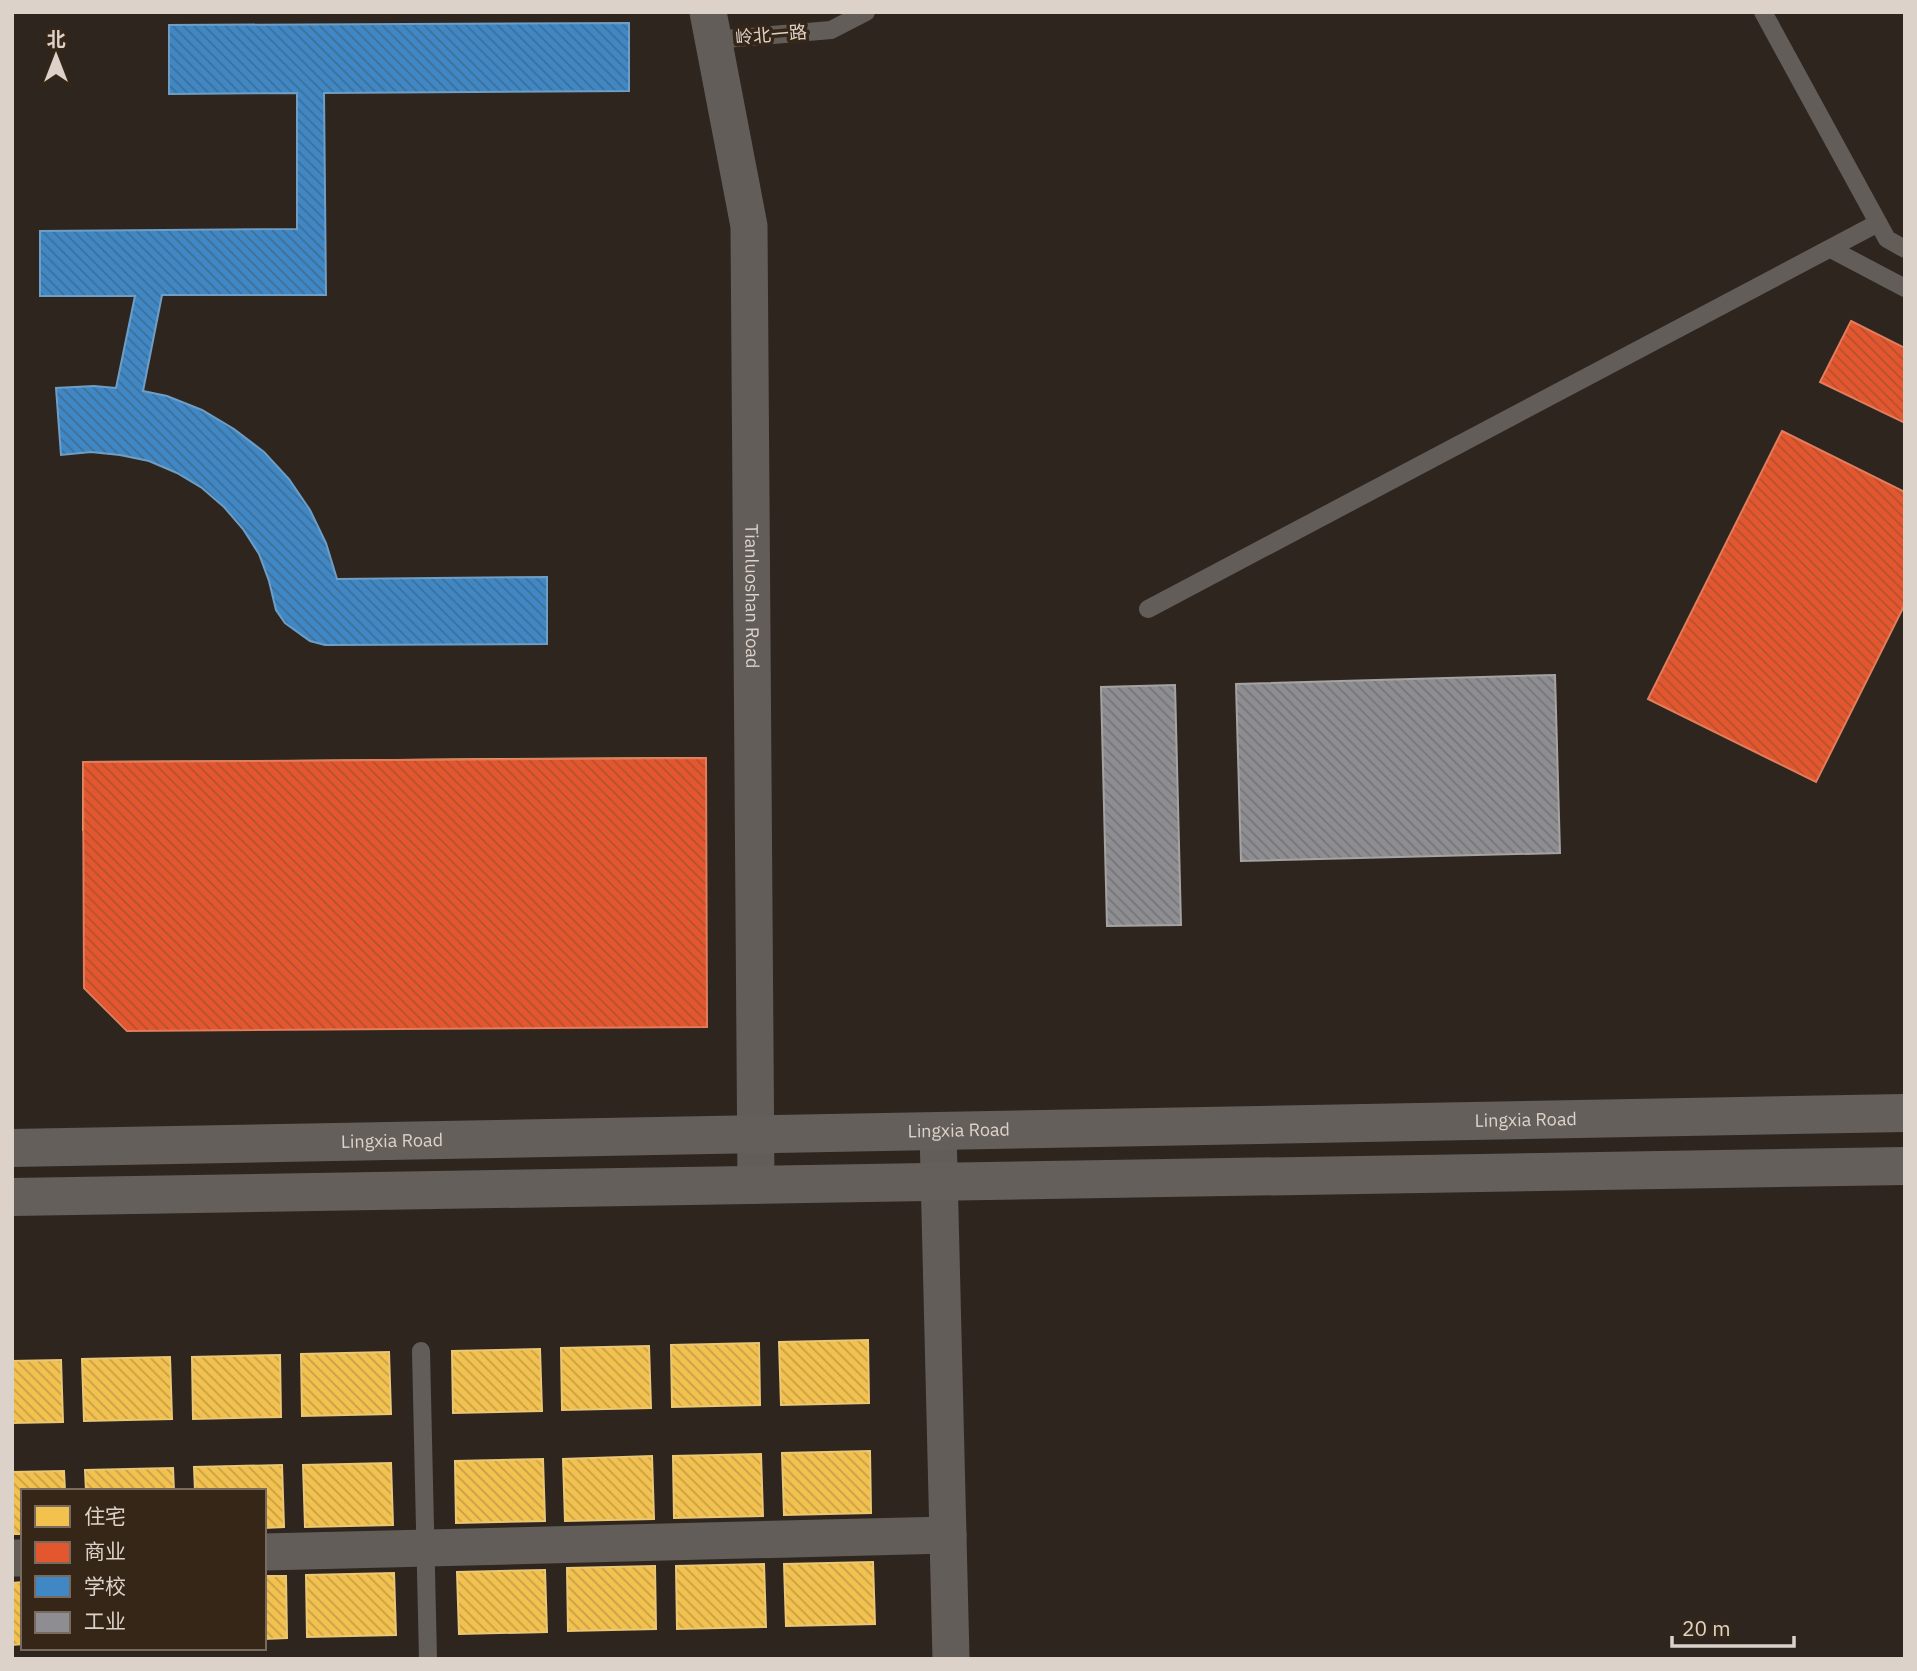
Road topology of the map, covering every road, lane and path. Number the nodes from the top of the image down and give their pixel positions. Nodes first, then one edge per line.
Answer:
1 (866, 12) edge
2 (1763, 12) edge
3 (710, 26) edge
4 (1882, 231) junction
5 (1831, 249) junction
6 (1905, 249) edge
7 (1905, 288) edge
8 (1148, 609) dead end
9 (1905, 1112) edge
10 (938, 1131) junction
11 (756, 1134) junction
12 (12, 1148) edge
13 (1905, 1166) edge
14 (939, 1182) junction
15 (756, 1185) junction
16 (12, 1197) edge
17 (421, 1351) dead end
18 (948, 1535) junction
19 (425, 1548) junction
20 (266, 1552) edge
21 (428, 1659) edge
22 (951, 1659) edge

1 - 3 lane, 岭北一路
2 - 4 lane
3 - 11 street, Tianluoshan Road
4 - 5 lane
4 - 6 lane
5 - 7 lane
5 - 8 lane
9 - 10 street, Lingxia Road
10 - 11 street, Lingxia Road
10 - 14 street
11 - 12 street, Lingxia Road
11 - 15 street, Tianluoshan Road
13 - 14 street
14 - 15 street
14 - 18 street
15 - 16 street
17 - 19 lane
18 - 19 street
18 - 22 street
19 - 20 street
19 - 21 lane

